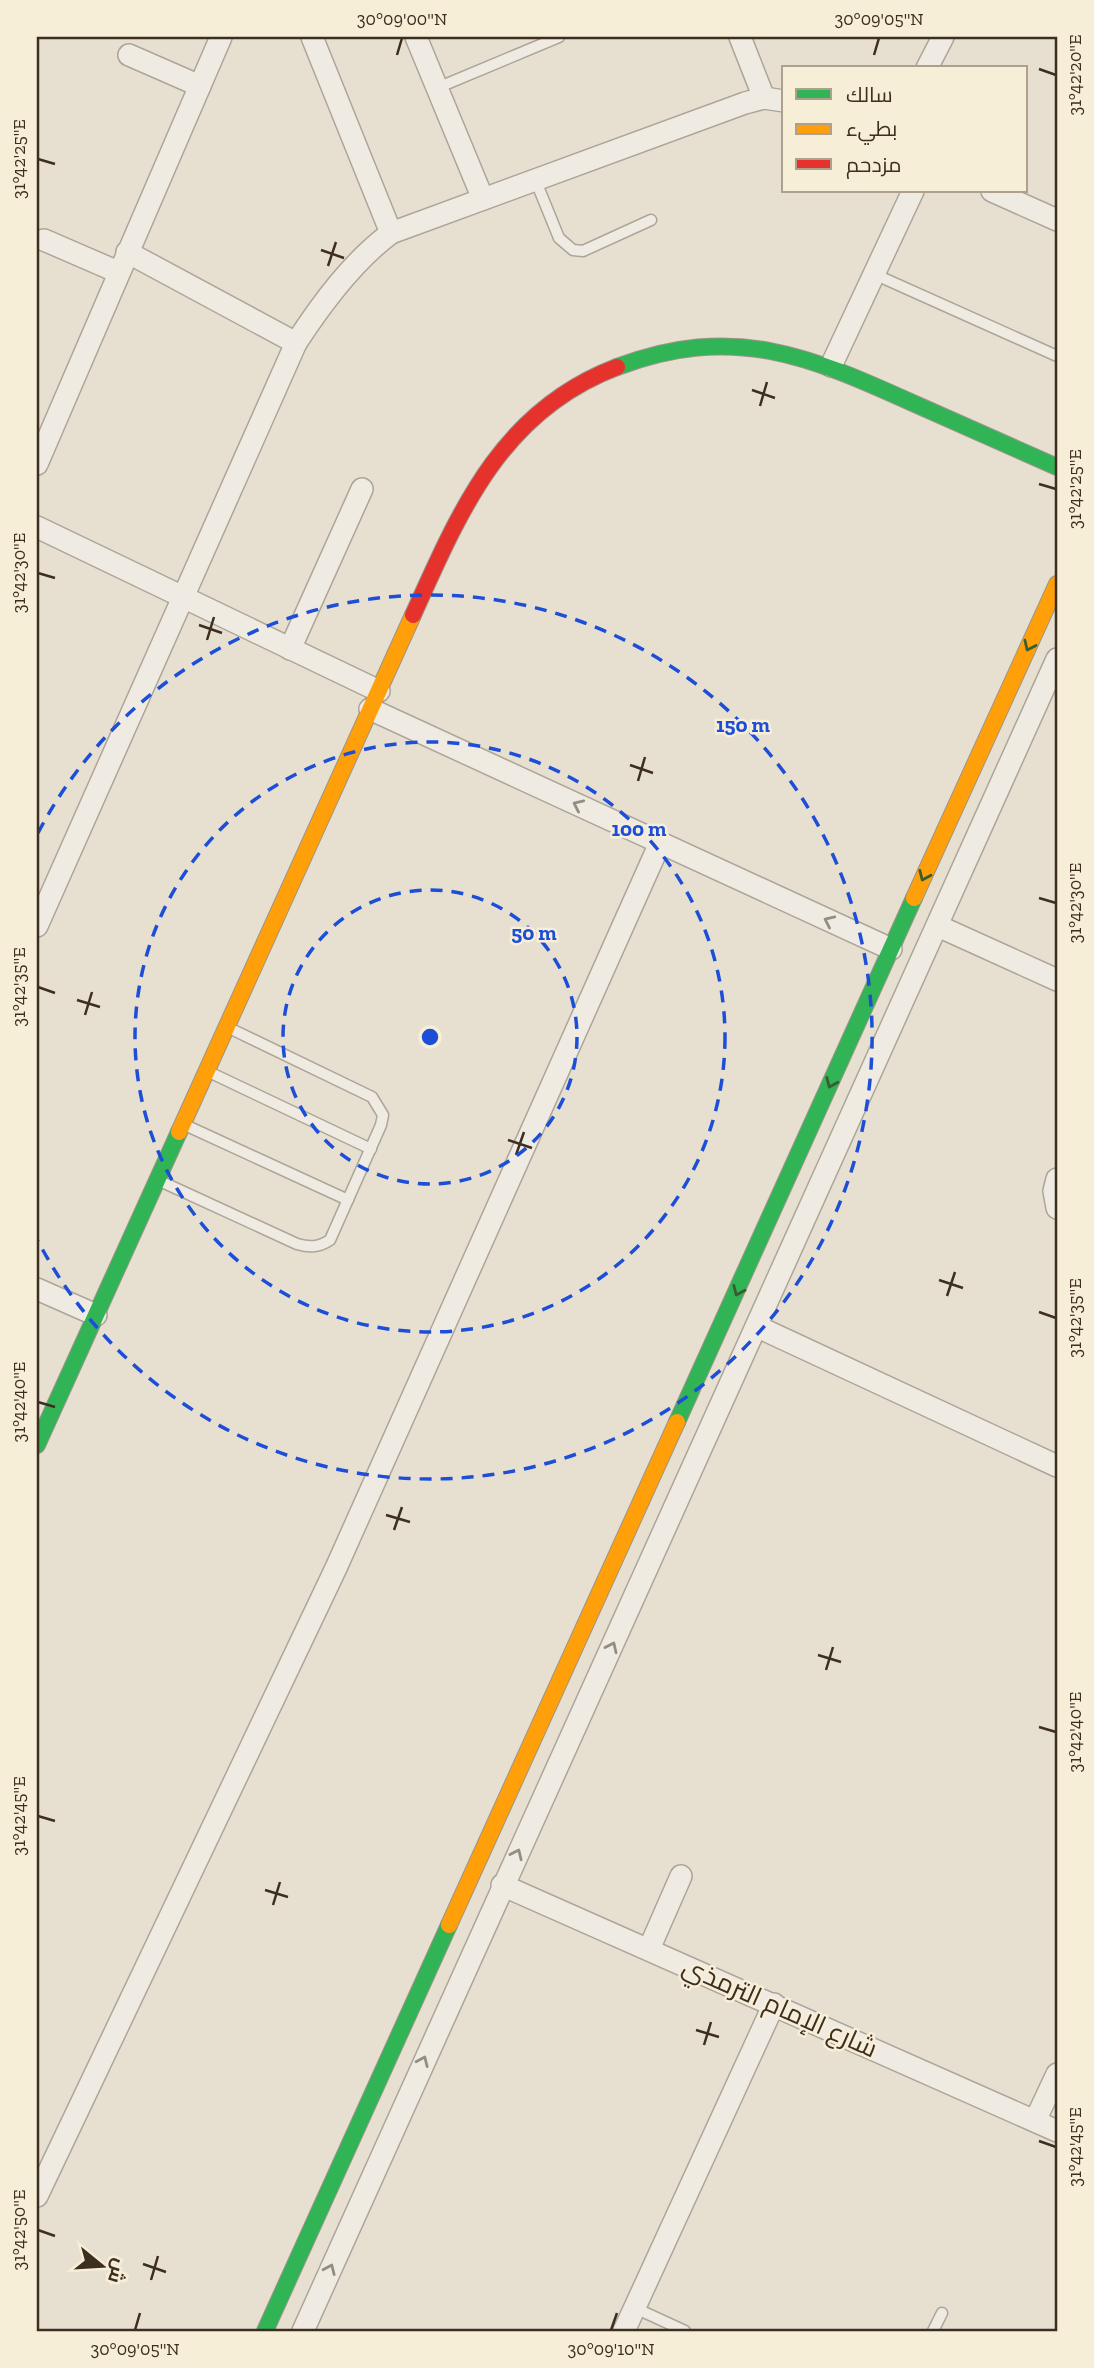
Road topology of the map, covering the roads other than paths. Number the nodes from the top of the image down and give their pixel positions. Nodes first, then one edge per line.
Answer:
1 (222, 37) edge
2 (312, 37) edge
3 (416, 37) edge
4 (559, 37) edge
5 (740, 37) edge
6 (943, 37) edge
7 (129, 55) dead end
8 (928, 66) edge
9 (200, 86) junction
10 (437, 88) junction
11 (774, 100) edge
12 (535, 179) junction
13 (913, 192) edge
14 (994, 192) edge
15 (483, 199) junction
16 (651, 220) dead end
17 (1057, 220) edge
18 (391, 233) junction
19 (44, 240) dead end
20 (127, 252) junction
21 (118, 272) junction
22 (874, 274) junction
23 (296, 343) junction
24 (1057, 356) edge
25 (831, 366) junction
26 (37, 464) edge
27 (1057, 467) edge
28 (362, 489) dead end
29 (37, 527) edge
30 (183, 595) junction
31 (1055, 597) edge
32 (290, 649) junction
33 (1057, 659) edge
34 (375, 700) junction
35 (943, 834) junction
36 (660, 843) junction
37 (972, 849) junction
38 (37, 926) edge
39 (938, 926) junction
40 (891, 949) junction
41 (1057, 980) edge
42 (226, 1027) junction
43 (846, 1050) junction
44 (876, 1064) junction
45 (206, 1070) junction
46 (183, 1124) junction
47 (370, 1149) junction
48 (1057, 1179) edge
49 (157, 1180) junction
50 (348, 1200) junction
51 (1057, 1208) edge
52 (767, 1227) junction
53 (797, 1240) junction
54 (37, 1289) edge
55 (96, 1315) junction
56 (758, 1328) junction
57 (677, 1426) junction
58 (707, 1440) junction
59 (37, 1445) edge
60 (1057, 1466) edge
61 (514, 1787) junction
62 (541, 1800) junction
63 (681, 1876) dead end
64 (502, 1885) junction
65 (649, 1948) junction
66 (439, 1951) junction
67 (467, 1963) junction
68 (774, 2004) junction
69 (1057, 2074) edge
70 (1035, 2121) junction
71 (1057, 2131) edge
72 (37, 2196) edge
73 (635, 2308) junction
74 (942, 2312) dead end
75 (265, 2331) edge
76 (303, 2331) edge
77 (624, 2331) edge
78 (685, 2331) edge
79 (933, 2331) edge

1 - 9 street
2 - 18 street
3 - 10 street
4 - 10 lane
5 - 11 street
6 - 8 street
7 - 9 street
9 - 20 street
10 - 15 street
11 - 12 street
12 - 15 street
12 - 16 lane
13 - 22 street
14 - 17 street
15 - 18 street
18 - 23 street
19 - 21 street
20 - 21 street
20 - 23 street
21 - 26 street
22 - 24 lane
22 - 25 street
23 - 30 street
25 - 27 street
25 - 34 street
28 - 32 street
29 - 30 street
30 - 32 street
30 - 38 street
31 -> 35 street
32 - 34 street
33 - 37 street
36 -> 34 street
34 - 42 street
35 - 37 street
35 -> 40 street
40 -> 36 street
36 - 72 street
37 - 39 street
39 - 41 street
39 - 44 street
40 - 43 street
42 - 45 street
42 - 47 lane
43 - 44 street
43 -> 52 street
44 - 53 street
45 - 46 street
45 - 47 lane
46 - 49 street
46 - 50 lane
47 - 50 lane
48 - 51 street
49 - 50 lane
49 - 55 street
52 - 53 street
52 -> 57 street
53 - 56 street
54 - 55 street
55 - 59 street
56 - 58 street
56 - 60 street
57 - 58 street
57 - 61 street
62 -> 58 street
61 - 62 street
61 - 66 street
64 -> 62 street
63 - 65 street
64 - 65 street, شارع الإمام الترمذي
64 - 67 street
65 - 68 street, شارع الإمام الترمذي
66 - 67 street
66 - 75 street
76 -> 67 street
68 - 70 street, شارع الإمام الترمذي
68 - 73 street
69 - 70 street
70 - 71 street, شارع الإمام الترمذي
73 - 77 street
73 - 78 lane
74 - 79 lane

